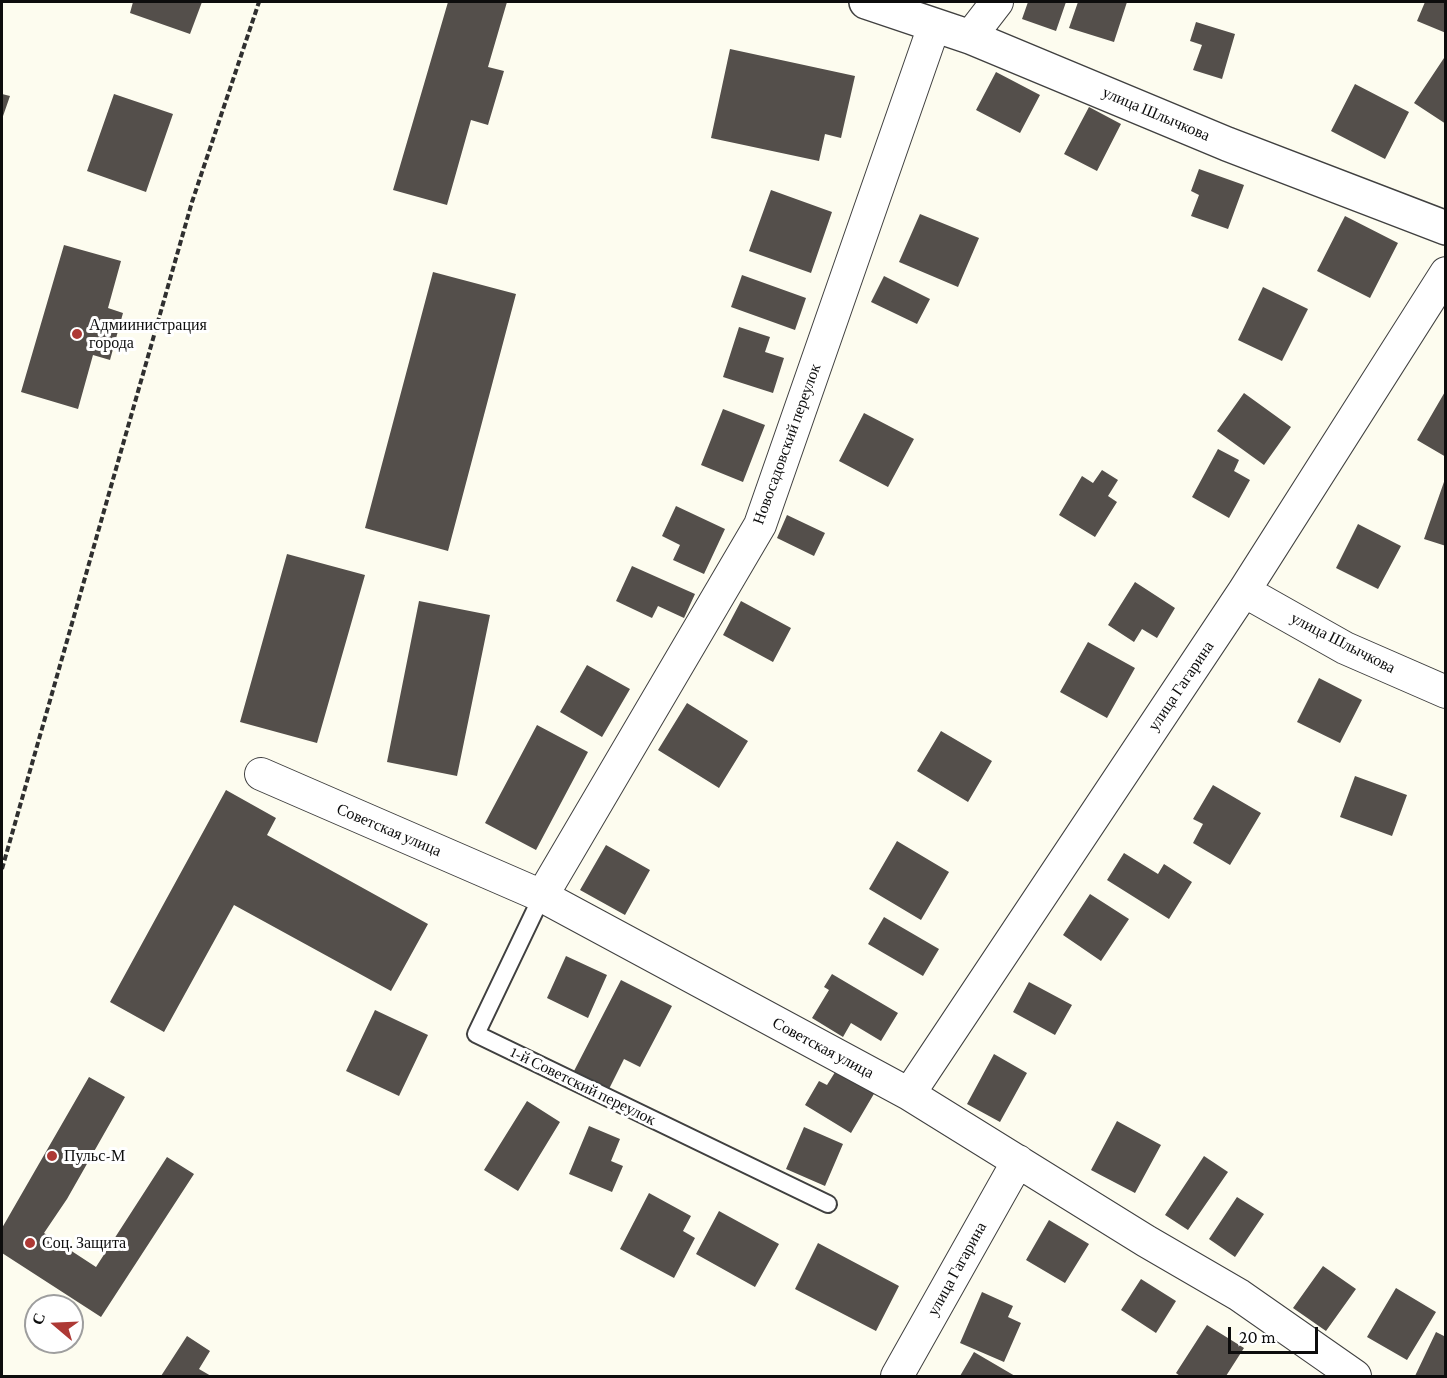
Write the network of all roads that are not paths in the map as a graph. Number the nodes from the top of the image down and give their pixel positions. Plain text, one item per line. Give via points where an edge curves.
1 (866, 2) edge
2 (997, 2) edge
3 (934, 26) junction
4 (970, 37) junction
5 (1446, 228) edge
6 (1446, 273) edge
7 (1244, 591) junction
8 (1446, 692) edge
9 (261, 774) dead end
10 (542, 896) junction
11 (909, 1094) junction
12 (1018, 1161) junction
13 (828, 1204) dead end
14 (897, 1377) edge
15 (1355, 1377) edge

1 - 3 street, улица Шлычкова
2 - 4 street
3 - 4 street, улица Шлычкова
3 - 10 street, Новосадовский переулок via 760,525
4 - 5 street, улица Шлычкова via 1227,144
6 - 7 street, улица Гагарина
7 - 8 street, улица Шлычкова via 1345,648
7 - 11 street, улица Гагарина
9 - 10 street, Советская улица
10 - 11 street, Советская улица
10 - 13 lane, 1-й Советский переулок via 476,1034
11 - 12 street, Советская улица
12 - 14 street, улица Гагарина
12 - 15 street, Советская улица via 1239,1295

